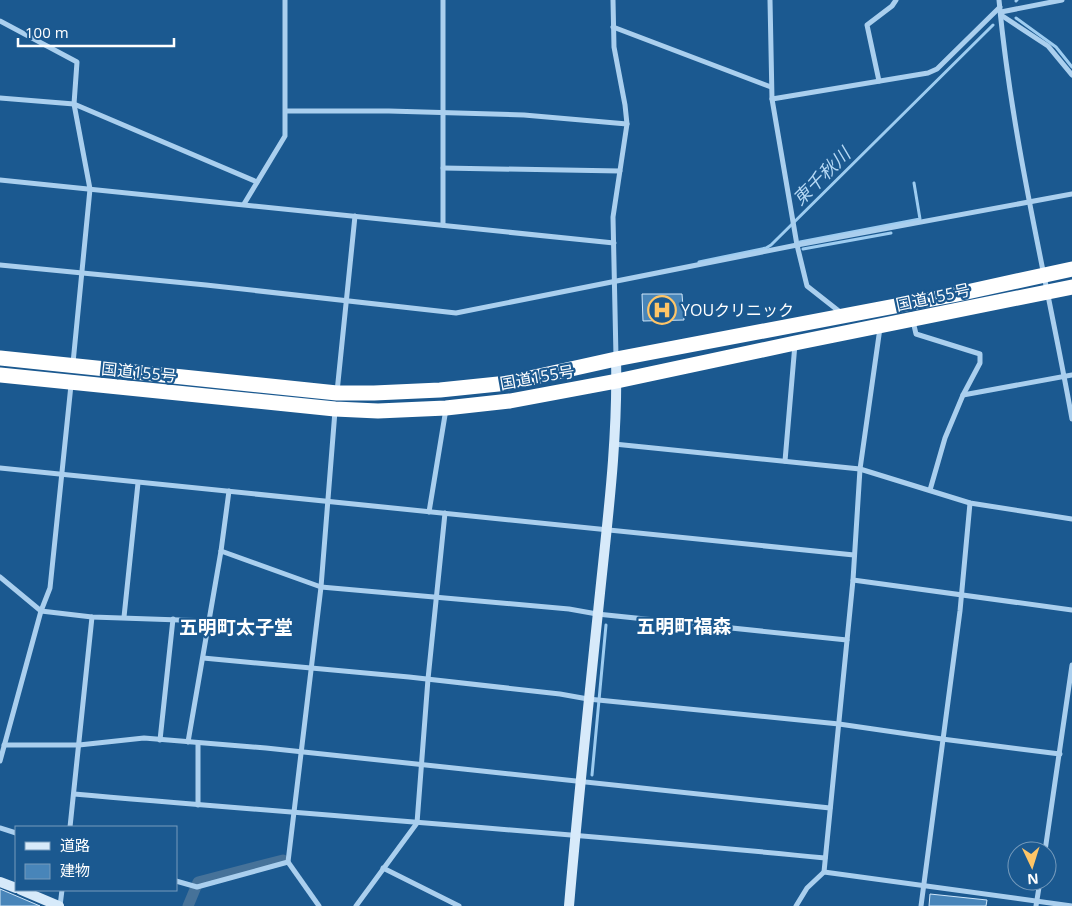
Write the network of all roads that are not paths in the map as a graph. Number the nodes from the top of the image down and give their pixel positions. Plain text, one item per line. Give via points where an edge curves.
1 (285, 0) edge
2 (443, 0) edge
3 (613, 0) edge
4 (770, 0) edge
5 (896, 0) edge
6 (999, 0) edge
7 (1062, 0) edge
8 (1001, 11) junction
9 (0, 21) edge
10 (613, 27) junction
11 (1072, 75) edge
12 (879, 81) junction
13 (771, 87) junction
14 (0, 98) edge
15 (772, 99) junction
16 (74, 104) junction
17 (286, 111) junction
18 (443, 113) junction
19 (627, 124) junction
20 (443, 168) junction
21 (620, 171) junction
22 (0, 180) edge
23 (257, 182) junction
24 (90, 189) junction
25 (1072, 194) edge
26 (1030, 202) junction
27 (244, 204) junction
28 (355, 216) junction
29 (443, 225) junction
30 (614, 243) junction
31 (797, 245) junction
32 (0, 265) edge
33 (1072, 269) edge
34 (81, 273) junction
35 (1044, 275) junction
36 (615, 281) junction
37 (1072, 287) edge
38 (1047, 292) junction
39 (346, 301) junction
40 (844, 315) junction
41 (912, 320) junction
42 (880, 326) junction
43 (795, 343) junction
44 (0, 358) edge
45 (616, 360) junction
46 (72, 366) junction
47 (0, 375) edge
48 (1072, 375) edge
49 (1064, 377) junction
50 (617, 381) junction
51 (71, 383) junction
52 (337, 392) junction
53 (963, 395) junction
54 (446, 408) junction
55 (335, 409) junction
56 (1072, 419) edge
57 (614, 444) junction
58 (785, 461) junction
59 (0, 468) edge
60 (860, 469) junction
61 (61, 475) junction
62 (138, 482) junction
63 (930, 490) junction
64 (229, 492) junction
65 (328, 502) junction
66 (970, 503) junction
67 (430, 512) junction
68 (445, 513) junction
69 (1072, 519) edge
70 (606, 530) junction
71 (221, 551) junction
72 (854, 555) junction
73 (0, 577) edge
74 (853, 580) junction
75 (321, 587) junction
76 (962, 594) junction
77 (437, 597) junction
78 (1072, 610) edge
79 (41, 612) junction
80 (597, 614) junction
81 (92, 617) junction
82 (124, 618) junction
83 (173, 619) junction
84 (209, 621) junction
85 (847, 640) junction
86 (203, 658) junction
87 (1072, 664) edge
88 (310, 668) junction
89 (428, 679) junction
90 (588, 698) junction
91 (839, 724) junction
92 (942, 739) junction
93 (160, 740) junction
94 (188, 742) junction
95 (198, 743) junction
96 (4, 745) junction
97 (80, 745) junction
98 (301, 752) junction
99 (1060, 754) junction
100 (0, 761) edge
101 (421, 765) junction
102 (581, 783) junction
103 (74, 794) junction
104 (198, 805) junction
105 (830, 808) junction
106 (294, 812) junction
107 (417, 822) junction
108 (70, 826) edge
109 (0, 828) edge
110 (15, 833) edge
111 (575, 835) junction
112 (1047, 841) edge
113 (825, 858) junction
114 (288, 862) junction
115 (382, 868) junction
116 (824, 872) junction
117 (0, 882) edge
118 (178, 882) edge
119 (924, 886) junction
120 (15, 888) edge
121 (22, 891) edge
122 (62, 891) edge
123 (1039, 891) edge
124 (1037, 904) edge
125 (60, 906) edge
126 (319, 906) edge
127 (356, 906) edge
128 (459, 906) edge
129 (569, 906) edge
130 (796, 906) edge
131 (921, 906) edge
132 (1072, 906) edge

1 - 17 street
2 - 18 street
3 - 10 street
4 - 13 street
5 - 12 street via 867,25
6 - 8 street
7 - 8 street
8 - 11 street via 1048,46
8 - 12 street via 937,69
8 - 26 street via 1006,68
9 - 16 street via 77,62
10 - 13 street
10 - 19 street
12 - 15 street
13 - 15 street
14 - 16 street
15 - 31 street
16 - 23 street
16 - 24 street
17 - 18 street
17 - 23 street via 284,136
18 - 19 street
18 - 20 street
19 - 21 street
20 - 21 street
20 - 29 street
21 - 30 street via 613,217
22 - 24 street
23 - 27 street
24 - 27 street
24 - 34 street
25 - 26 street
26 - 31 street
26 - 35 street
27 - 28 street
28 - 29 street
28 - 39 street
29 - 30 street
30 - 36 street
31 - 36 street
31 - 40 street via 807,286
32 - 34 street
33 - 35 highway, 国道155号
34 - 39 street
34 - 46 street
35 - 38 street
35 - 40 highway, 国道155号
36 - 39 street via 456,313
36 - 45 street
37 - 38 highway, 国道155号
38 - 41 highway, 国道155号
38 - 49 street
39 - 52 street
40 - 45 highway, 国道155号
41 - 42 highway, 国道155号
41 - 53 street via 916,334 980,354 980,363
42 - 43 highway, 国道155号
42 - 60 street
43 - 50 highway, 国道155号
43 - 58 street
44 - 46 highway, 国道155号
45 - 50 street
45 - 52 highway, 国道155号 via 508,382 440,390
46 - 52 highway, 国道155号
47 - 51 highway, 国道155号
48 - 49 street
49 - 53 street
49 - 56 street
50 - 54 highway, 国道155号 via 510,401
50 - 57 street
51 - 55 highway, 国道155号
51 - 61 street
53 - 63 street via 945,438
54 - 55 highway, 国道155号
54 - 67 street
55 - 65 street
57 - 58 street
57 - 70 street
58 - 60 street
59 - 61 street
60 - 63 street
60 - 72 street
61 - 62 street
61 - 79 street via 50,588
62 - 64 street
62 - 82 street
63 - 66 street
64 - 65 street
64 - 71 street
65 - 67 street
65 - 75 street
66 - 69 street
66 - 76 street
67 - 68 street
68 - 70 street
68 - 77 street
70 - 72 street
70 - 80 street
71 - 75 street
71 - 84 street
72 - 74 street
73 - 79 street
74 - 76 street
74 - 85 street
75 - 77 street
75 - 88 street
76 - 78 street
76 - 92 street
77 - 80 street
77 - 89 street
79 - 81 street
79 - 96 street
80 - 85 street
80 - 90 street
81 - 82 street
81 - 97 street
82 - 83 street
83 - 84 street
83 - 93 street
84 - 86 street
85 - 91 street
86 - 88 street
86 - 94 street
87 - 99 street
88 - 89 street
88 - 98 street
89 - 90 street
89 - 101 street
90 - 91 street
90 - 102 street
91 - 92 street
91 - 105 street
92 - 99 street
92 - 119 street
93 - 94 street
93 - 97 street via 144,738
94 - 95 street
95 - 98 street
95 - 104 street
96 - 97 street
96 - 100 street
97 - 103 street
98 - 101 street
98 - 106 street
99 - 112 street
101 - 102 street
101 - 107 street
102 - 105 street
102 - 111 street
103 - 104 street
103 - 108 street
104 - 106 street
105 - 113 street
106 - 107 street
106 - 114 street
107 - 111 street
107 - 115 street
109 - 110 street
111 - 113 street
111 - 129 street
113 - 116 street
114 - 118 street via 196,887
114 - 126 street
115 - 127 street
115 - 128 street
116 - 119 street
116 - 130 street via 807,888
117 - 120 street
119 - 124 street
119 - 131 street
121 - 125 street
122 - 125 street
123 - 124 street
124 - 132 street

